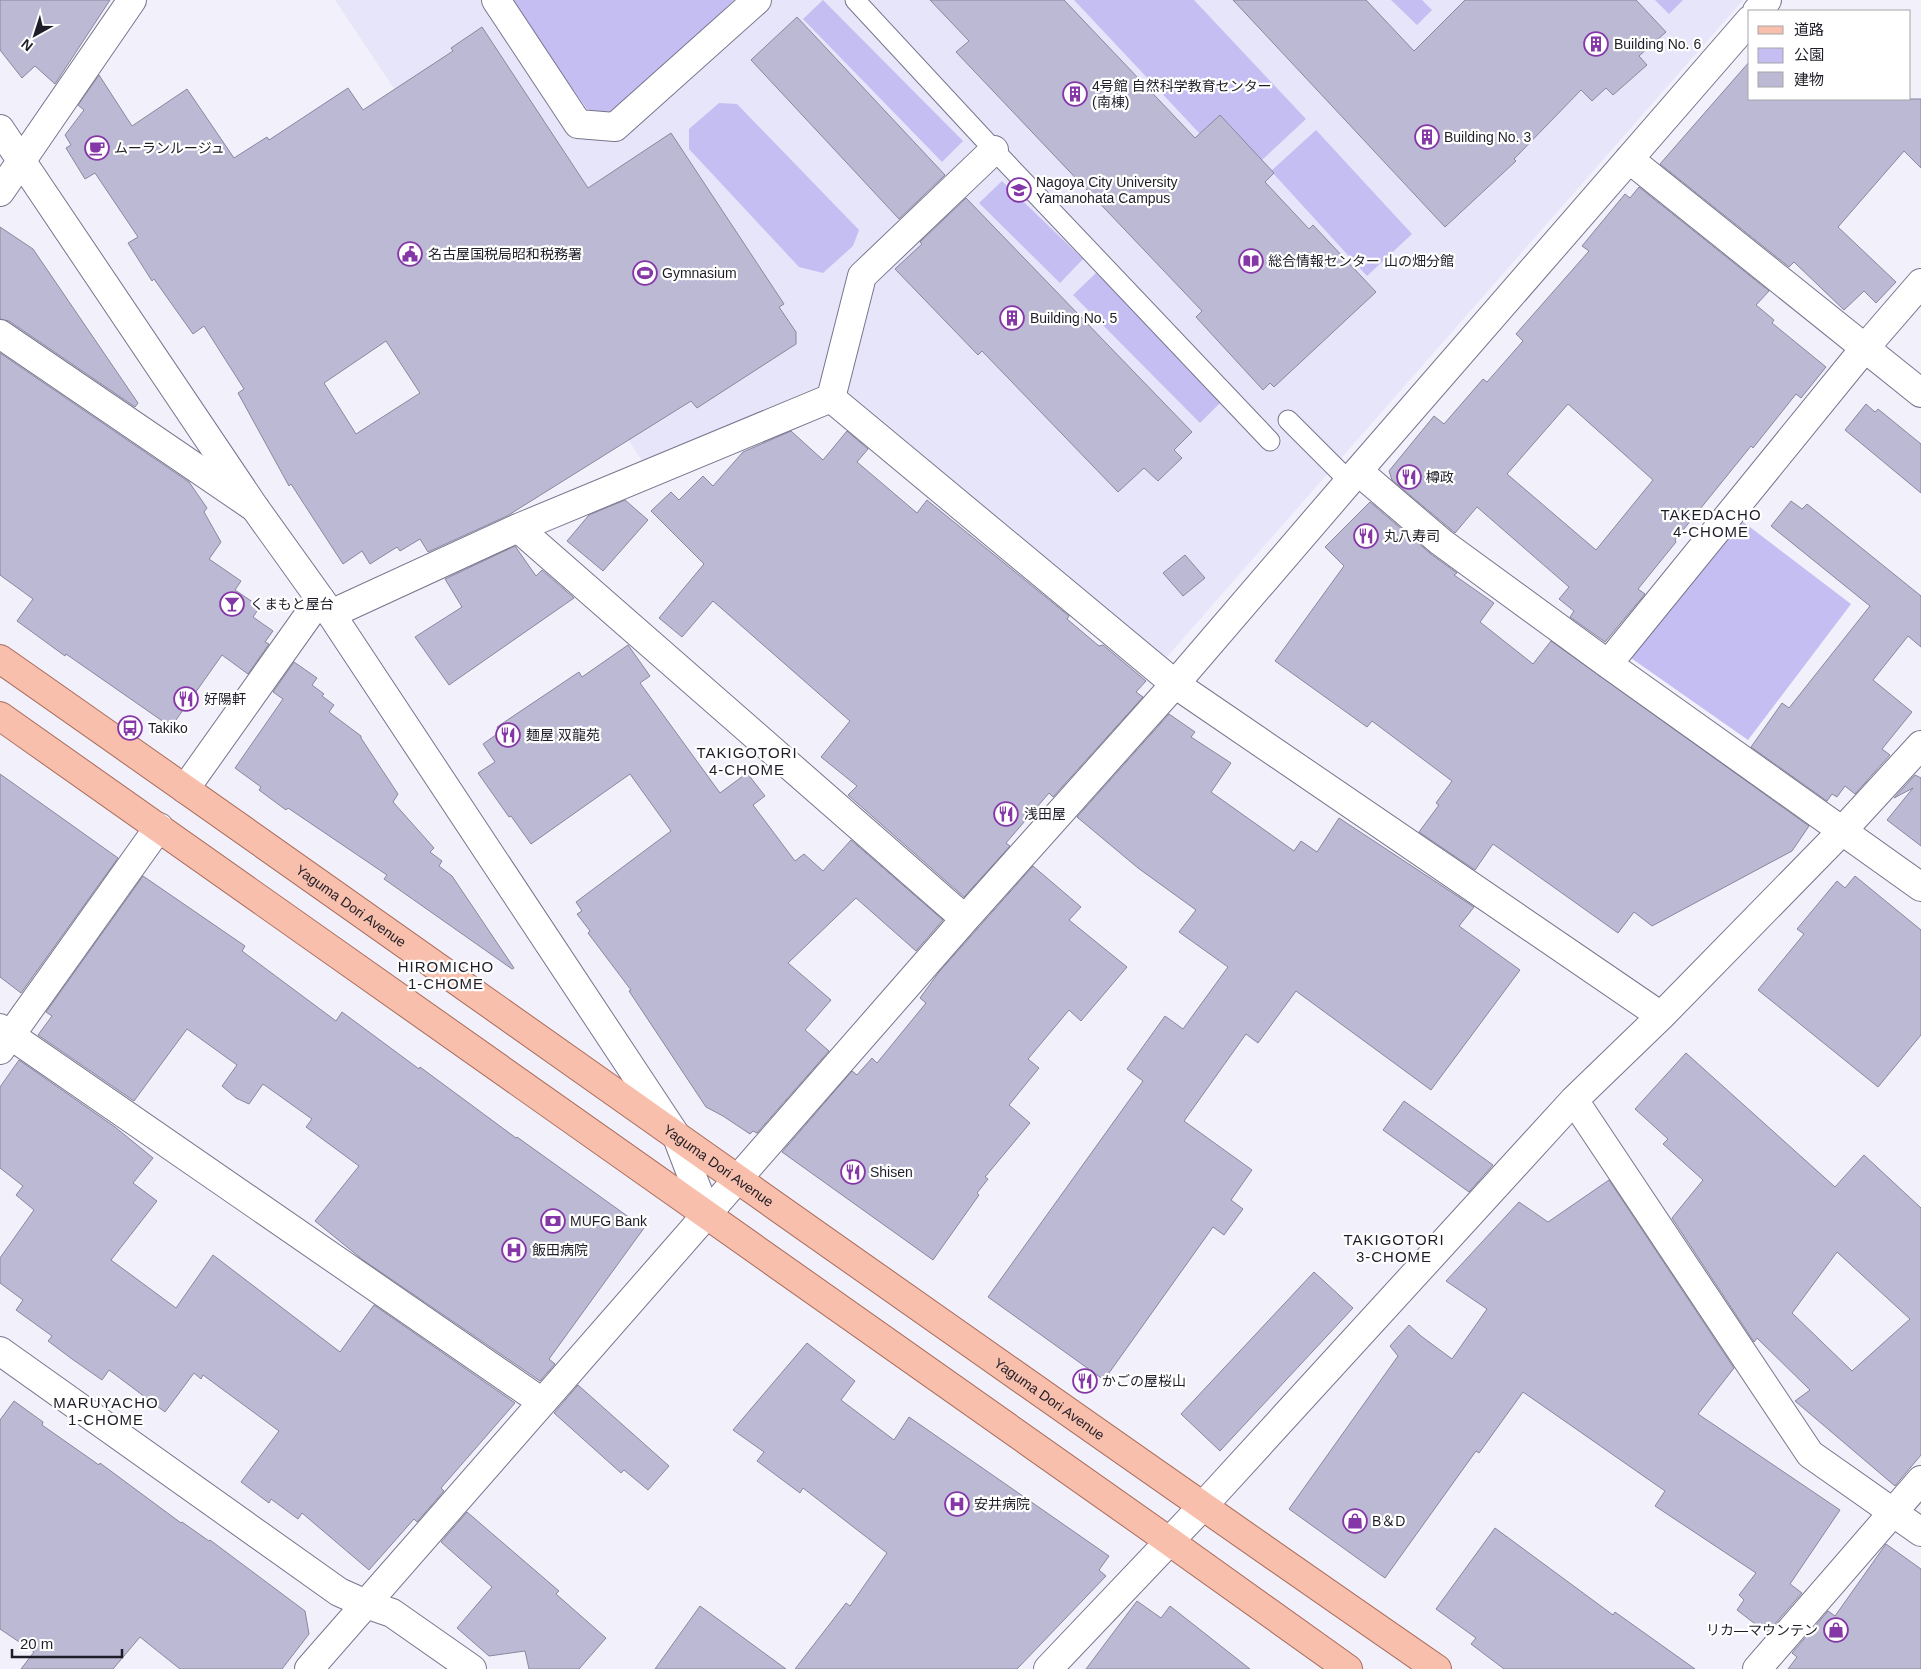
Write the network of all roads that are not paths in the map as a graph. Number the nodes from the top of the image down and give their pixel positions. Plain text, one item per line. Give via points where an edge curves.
1 (132, 0) edge
2 (496, 0) edge
3 (757, 0) edge
4 (855, 0) edge
5 (1767, 0) edge
6 (1759, 10) edge
7 (1748, 22) edge
8 (0, 129) edge
9 (994, 150) junction
10 (1629, 159) junction
11 (22, 160) junction
12 (0, 192) edge
13 (1921, 283) edge
14 (0, 334) edge
15 (1864, 348) junction
16 (1921, 393) edge
17 (831, 398) junction
18 (1288, 420) dead end
19 (1270, 441) dead end
20 (1354, 476) junction
21 (255, 508) junction
22 (518, 528) junction
23 (325, 607) junction
24 (0, 659) edge
25 (1608, 664) junction
26 (1175, 684) junction
27 (0, 716) edge
28 (1921, 745) edge
29 (185, 789) junction
30 (159, 827) junction
31 (1843, 830) junction
32 (1921, 887) edge
33 (965, 919) junction
34 (1661, 1016) junction
35 (3, 1038) edge
36 (1574, 1100) junction
37 (677, 1137) junction
38 (737, 1180) junction
39 (707, 1215) junction
40 (0, 1351) edge
41 (542, 1402) junction
42 (1921, 1480) edge
43 (1202, 1506) junction
44 (1893, 1512) junction
45 (1921, 1532) edge
46 (1170, 1541) junction
47 (366, 1604) junction
48 (309, 1669) edge
49 (472, 1669) edge
50 (1048, 1669) edge
51 (1348, 1669) edge
52 (1436, 1669) edge
53 (1757, 1669) edge

1 - 11 street
2 - 3 street via 578,124 615,127
4 - 9 lane
5 - 6 street
7 - 10 street
8 - 11 street
9 - 17 street via 862,276
9 - 19 lane
10 - 15 street
10 - 20 street
11 - 12 street
11 - 21 street
13 - 15 street
14 - 21 street
15 - 16 street
15 - 25 street
17 - 22 street
17 - 26 street
18 - 20 lane
20 - 25 street
20 - 26 street
21 - 23 street
22 - 23 street
22 - 33 street
23 - 29 street
23 - 37 street
24 - 29 main road, Yaguma Dori Avenue
25 - 31 street
26 - 33 street
26 - 34 street
27 - 30 main road
28 - 31 street
29 - 37 main road, Yaguma Dori Avenue
30 - 35 street
30 - 39 main road
31 - 32 street
31 - 34 street
33 - 38 street
34 - 36 street
35 - 41 street
36 - 43 street
36 - 44 street via 1810,1454
37 - 38 main road, Yaguma Dori Avenue
37 - 39 street
38 - 39 street
38 - 43 main road, Yaguma Dori Avenue
39 - 41 street
39 - 46 main road
40 - 47 street via 339,1592
41 - 47 street
42 - 44 street
43 - 46 street
43 - 52 main road, Yaguma Dori Avenue
44 - 45 street
44 - 53 street
46 - 50 street
46 - 51 main road
47 - 48 street
47 - 49 street via 392,1612

